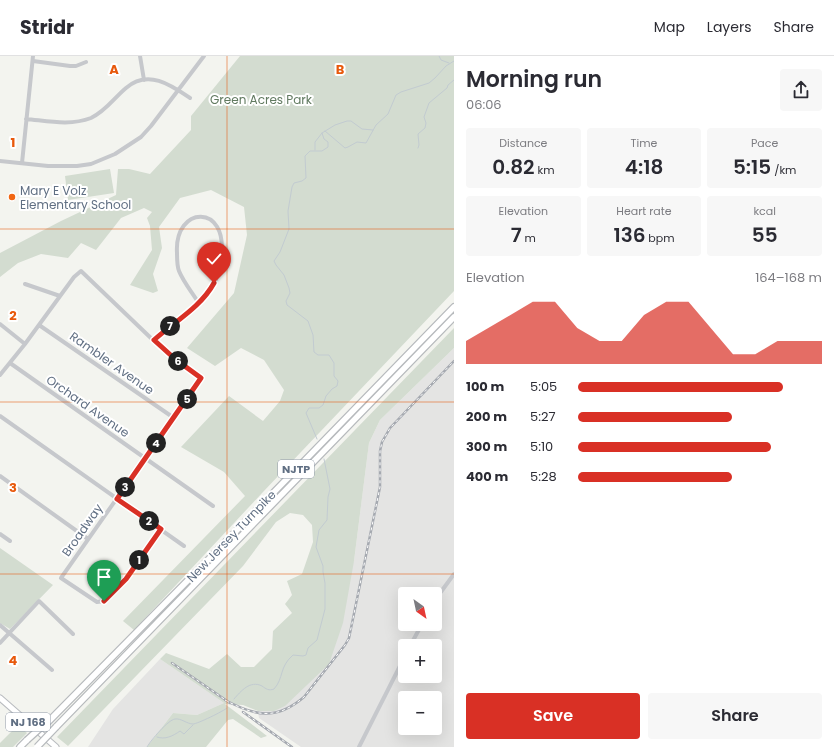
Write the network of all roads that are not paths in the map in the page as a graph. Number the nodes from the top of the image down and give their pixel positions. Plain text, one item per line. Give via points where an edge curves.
1 (140, 56) edge
2 (204, 56) edge
3 (33, 58) edge
4 (86, 62) dead end
5 (144, 80) junction
6 (178, 90) junction
7 (190, 98) dead end
8 (26, 119) junction
9 (0, 161) edge
10 (22, 163) junction
11 (25, 284) dead end
12 (60, 296) junction
13 (198, 302) junction
14 (454, 307) edge
15 (454, 317) edge
16 (0, 324) edge
17 (39, 325) junction
18 (154, 340) junction
19 (25, 344) junction
20 (10, 363) junction
21 (0, 375) edge
22 (0, 416) edge
23 (174, 418) junction
24 (145, 459) junction
25 (0, 476) edge
26 (117, 499) junction
27 (213, 506) dead end
28 (161, 529) junction
29 (0, 534) edge
30 (88, 539) junction
31 (10, 541) dead end
32 (184, 546) dead end
33 (454, 574) edge
34 (442, 590) edge
35 (0, 625) edge
36 (10, 632) junction
37 (73, 634) dead end
38 (0, 643) edge
39 (52, 670) dead end
40 (398, 670) edge
41 (0, 698) edge
42 (28, 741) junction
43 (20, 747) edge
44 (24, 747) edge
45 (37, 747) edge
46 (56, 747) edge
47 (359, 747) edge

1 - 5 street
2 - 6 street
3 - 4 street via 70,66
3 - 8 street
5 - 6 street via 156,80
5 - 8 street via 131,84 108,107 90,118 65,123
6 - 7 street
6 - 10 street via 141,137 105,159 91,164 63,167
8 - 10 street
9 - 10 street
11 - 12 street
12 - 17 street
12 - 18 street via 81,271
13 - 13 street via 179,270 176,247 183,226 197,217 203,217 214,222 218,228 222,248 214,283 210,291
13 - 18 street
14 - 42 highway, New Jersey Turnpike / NJTP, bridge
15 - 45 highway, New Jersey Turnpike / NJTP, bridge
16 - 19 street
17 - 19 street
17 - 23 street, Rambler Avenue
18 - 23 street, Broadway via 202,378
19 - 20 street
20 - 21 street
20 - 24 street, Orchard Avenue
22 - 26 street
23 - 24 street, Broadway
24 - 26 street, Broadway
24 - 27 street, Orchard Avenue
25 - 30 street
26 - 28 street
26 - 30 street, Broadway
28 - 30 street, Broadway via 126,579 101,602 97,602 61,578
28 - 32 street
29 - 31 street
33 - 34 street
35 - 36 street
36 - 37 street via 39,601
36 - 38 street
36 - 39 street
40 - 47 street
41 - 46 main road, NJ 168
42 - 43 highway
42 - 44 highway, New Jersey Turnpike / NJTP

